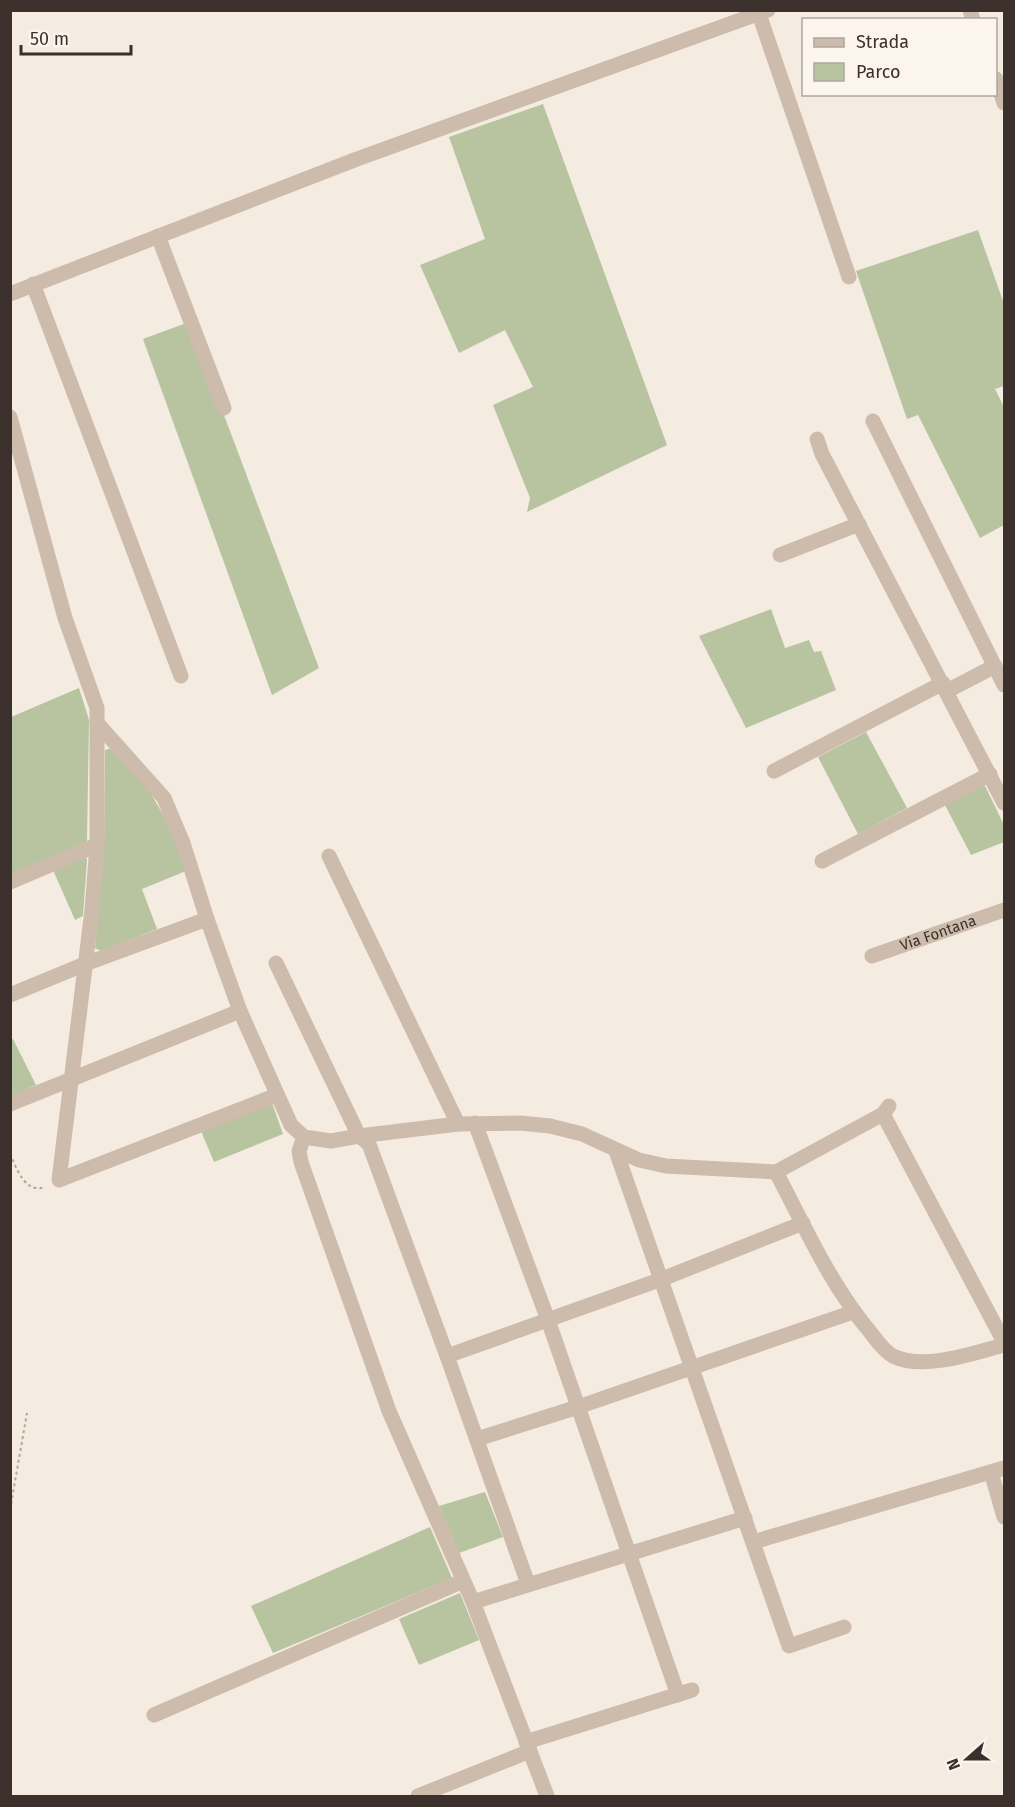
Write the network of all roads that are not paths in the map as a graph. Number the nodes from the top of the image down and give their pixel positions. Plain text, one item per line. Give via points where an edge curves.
1 (763, 12) edge
2 (997, 82) edge
3 (1005, 103) edge
4 (159, 236) junction
5 (849, 277) dead end
6 (33, 284) junction
7 (10, 294) edge
8 (224, 408) dead end
9 (10, 417) edge
10 (873, 421) dead end
11 (818, 439) dead end
12 (859, 524) junction
13 (780, 555) dead end
14 (995, 666) junction
15 (181, 676) dead end
16 (1005, 685) edge
17 (945, 687) junction
18 (97, 723) junction
19 (774, 771) dead end
20 (990, 774) junction
21 (1005, 803) edge
22 (97, 845) junction
23 (329, 856) dead end
24 (822, 861) dead end
25 (10, 882) edge
26 (1005, 910) edge
27 (207, 919) junction
28 (872, 956) dead end
29 (276, 963) dead end
30 (84, 964) junction
31 (10, 995) edge
32 (240, 1011) junction
33 (69, 1080) junction
34 (277, 1095) junction
35 (10, 1104) edge
36 (475, 1123) junction
37 (458, 1124) junction
38 (358, 1136) junction
39 (304, 1137) junction
40 (616, 1151) junction
41 (776, 1172) junction
42 (803, 1222) junction
43 (662, 1279) junction
44 (853, 1312) junction
45 (548, 1320) junction
46 (1005, 1344) edge
47 (447, 1356) junction
48 (693, 1368) junction
49 (578, 1407) junction
50 (477, 1439) junction
51 (998, 1470) edge
52 (1005, 1517) edge
53 (745, 1518) junction
54 (753, 1542) junction
55 (630, 1553) junction
56 (463, 1581) junction
57 (528, 1584) junction
58 (473, 1602) junction
59 (844, 1627) dead end
60 (154, 1715) dead end
61 (528, 1747) junction
62 (418, 1797) edge
63 (547, 1797) edge

1 - 4 street via 357,159
1 - 5 street
2 - 3 street
4 - 6 street
4 - 8 street
6 - 7 street
6 - 15 street
9 - 18 street via 66,618 97,708
10 - 14 street
11 - 12 street
12 - 13 street
12 - 17 street
14 - 16 street
14 - 17 street
17 - 19 street
17 - 20 street
18 - 22 street
18 - 27 street via 164,798
20 - 21 street
20 - 24 street
22 - 25 street
22 - 30 street
23 - 37 street
26 - 28 street, Via Fontana
27 - 30 street
27 - 32 street
29 - 38 street
30 - 31 street
30 - 33 street
32 - 33 street
32 - 34 street
33 - 34 street via 59,1180
33 - 35 street
34 - 39 street via 291,1125
36 - 37 street
36 - 40 street via 566,1129
36 - 45 street
37 - 38 street
38 - 39 street via 331,1142
38 - 47 street via 369,1144
39 - 56 street via 299,1151 301,1162 385,1401
40 - 41 street via 666,1166
40 - 43 street
41 - 42 street
41 - 46 street via 886,1110
42 - 43 street
42 - 44 street
43 - 45 street
43 - 48 street
44 - 46 street via 884,1349 906,1360 950,1360
44 - 48 street
45 - 47 street
45 - 49 street
47 - 50 street
48 - 49 street
48 - 53 street
49 - 50 street
49 - 55 street
50 - 57 street
51 - 52 street
51 - 54 street
53 - 54 street
53 - 55 street
54 - 59 street via 789,1646
55 - 57 street
55 - 61 street via 685,1693
56 - 58 street
56 - 60 street
57 - 58 street
58 - 61 street
61 - 62 street
61 - 63 street

